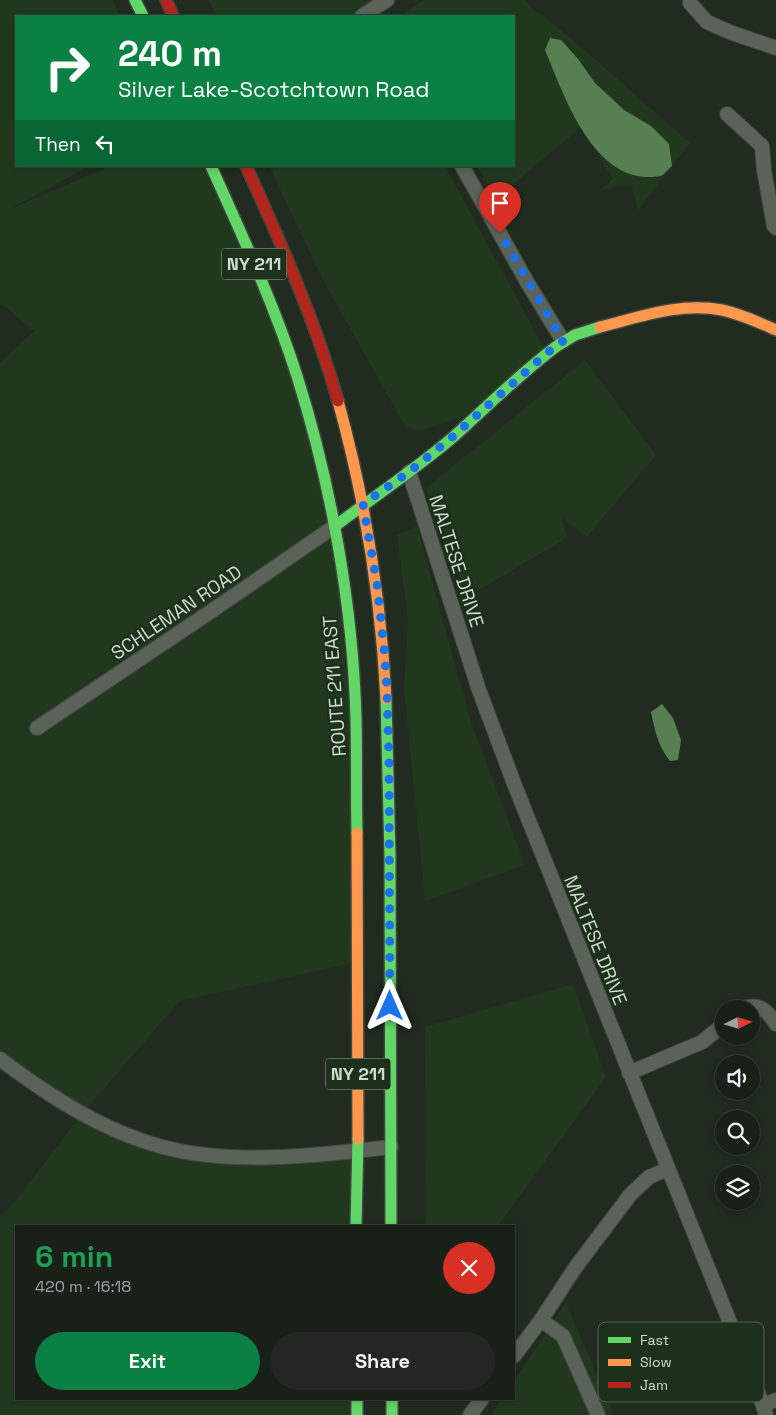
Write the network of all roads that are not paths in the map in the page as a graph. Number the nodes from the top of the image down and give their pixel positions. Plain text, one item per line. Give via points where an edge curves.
1 (136, 0) edge
2 (166, 0) edge
3 (386, 0) edge
4 (687, 1) edge
5 (370, 14) edge
6 (143, 15) edge
7 (173, 15) edge
8 (776, 48) edge
9 (727, 114) dead end
10 (762, 146) junction
11 (776, 156) edge
12 (211, 167) edge
13 (246, 167) edge
14 (463, 167) edge
15 (776, 228) edge
16 (776, 330) edge
17 (563, 341) junction
18 (409, 472) junction
19 (363, 504) junction
20 (335, 526) junction
21 (37, 728) dead end
22 (760, 1008) edge
23 (776, 1024) edge
24 (715, 1031) edge
25 (0, 1060) edge
26 (629, 1072) junction
27 (391, 1147) junction
28 (357, 1151) junction
29 (668, 1169) junction
30 (356, 1225) edge
31 (391, 1225) edge
32 (541, 1320) junction
33 (733, 1322) edge
34 (515, 1355) edge
35 (764, 1394) edge
36 (357, 1400) edge
37 (392, 1400) edge
38 (481, 1400) edge
39 (769, 1406) edge
40 (357, 1415) edge
41 (392, 1415) edge
42 (470, 1415) edge
43 (598, 1415) edge

1 - 6 main road
2 - 7 main road
3 - 5 street
4 - 8 street via 708,22
9 - 10 street
10 - 11 street
10 - 15 street
12 - 20 main road, ROUTE 211 EAST / NY 211 via 284,338 318,452
13 - 19 main road, NY 211 via 318,337 344,420
14 - 17 street
16 - 17 main road via 731,313 691,308 648,314
17 - 18 main road
18 - 19 main road
18 - 26 street, MALTESE DRIVE via 479,690
19 - 20 main road
19 - 27 main road, NY 211 via 376,575 388,707
20 - 21 street, SCHLEMAN ROAD
20 - 28 main road, ROUTE 211 EAST / NY 211 via 349,620 356,718
22 - 23 street
24 - 26 street via 702,1042
25 - 28 street via 44,1092 82,1114 121,1133 171,1149 235,1157
26 - 29 street, MALTESE DRIVE
27 - 28 street
27 - 31 main road, NY 211
28 - 30 main road, ROUTE 211 EAST / NY 211
29 - 32 street via 649,1177 630,1195
29 - 33 street, MALTESE DRIVE
32 - 34 street
32 - 43 street via 563,1336
35 - 39 street, MALTESE DRIVE
36 - 40 main road
37 - 41 main road
38 - 42 street

